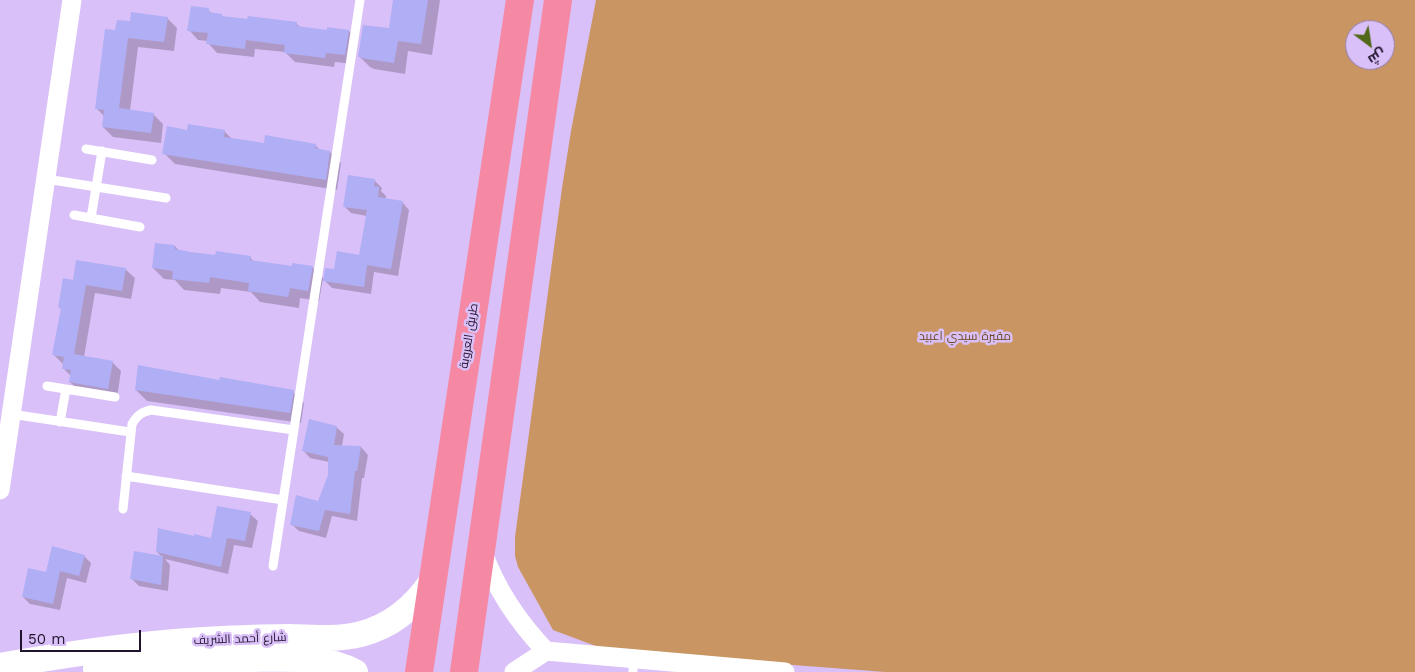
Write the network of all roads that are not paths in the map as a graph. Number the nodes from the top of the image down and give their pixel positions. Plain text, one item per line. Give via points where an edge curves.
1 (72, 0) edge
2 (360, 0) edge
3 (520, 0) edge
4 (558, 0) edge
5 (86, 149) dead end
6 (102, 151) junction
7 (152, 160) dead end
8 (46, 179) junction
9 (96, 187) junction
10 (166, 198) dead end
11 (74, 215) dead end
12 (91, 218) junction
13 (140, 227) dead end
14 (47, 386) dead end
15 (66, 389) junction
16 (115, 397) dead end
17 (5, 414) edge
18 (60, 422) junction
19 (294, 430) junction
20 (130, 432) junction
21 (126, 476) junction
22 (0, 490) edge
23 (283, 500) junction
24 (123, 509) dead end
25 (482, 549) junction
26 (273, 566) dead end
27 (432, 581) junction
28 (346, 637) junction
29 (546, 652) junction
30 (633, 665) edge
31 (0, 666) edge
32 (349, 669) edge
33 (75, 672) edge
34 (419, 672) edge
35 (464, 672) edge
36 (514, 672) edge
37 (785, 672) edge

1 - 8 street
2 - 19 lane
3 - 27 highway, طريق العروبة
4 - 25 highway
5 - 6 lane
6 - 7 lane
6 - 9 lane
8 - 9 lane
8 - 17 street
9 - 10 lane
9 - 12 lane
11 - 12 lane
12 - 13 lane
14 - 15 lane
15 - 16 lane
15 - 18 lane
17 - 18 lane
17 - 22 street
18 - 20 lane
19 - 20 lane via 151,410 136,417
19 - 23 lane
20 - 21 lane
21 - 23 lane
21 - 24 lane
23 - 26 lane
25 - 29 street via 508,604
25 - 35 highway
27 - 28 street, شارع أحمد الشريف via 413,604 389,623
27 - 34 highway, طريق العروبة
28 - 31 street, شارع أحمد الشريف via 237,638 164,643
28 - 32 street
29 - 30 street
29 - 36 street
30 - 37 street
32 - 33 street, شارع أحمد الشريف via 317,660 270,659 145,664

